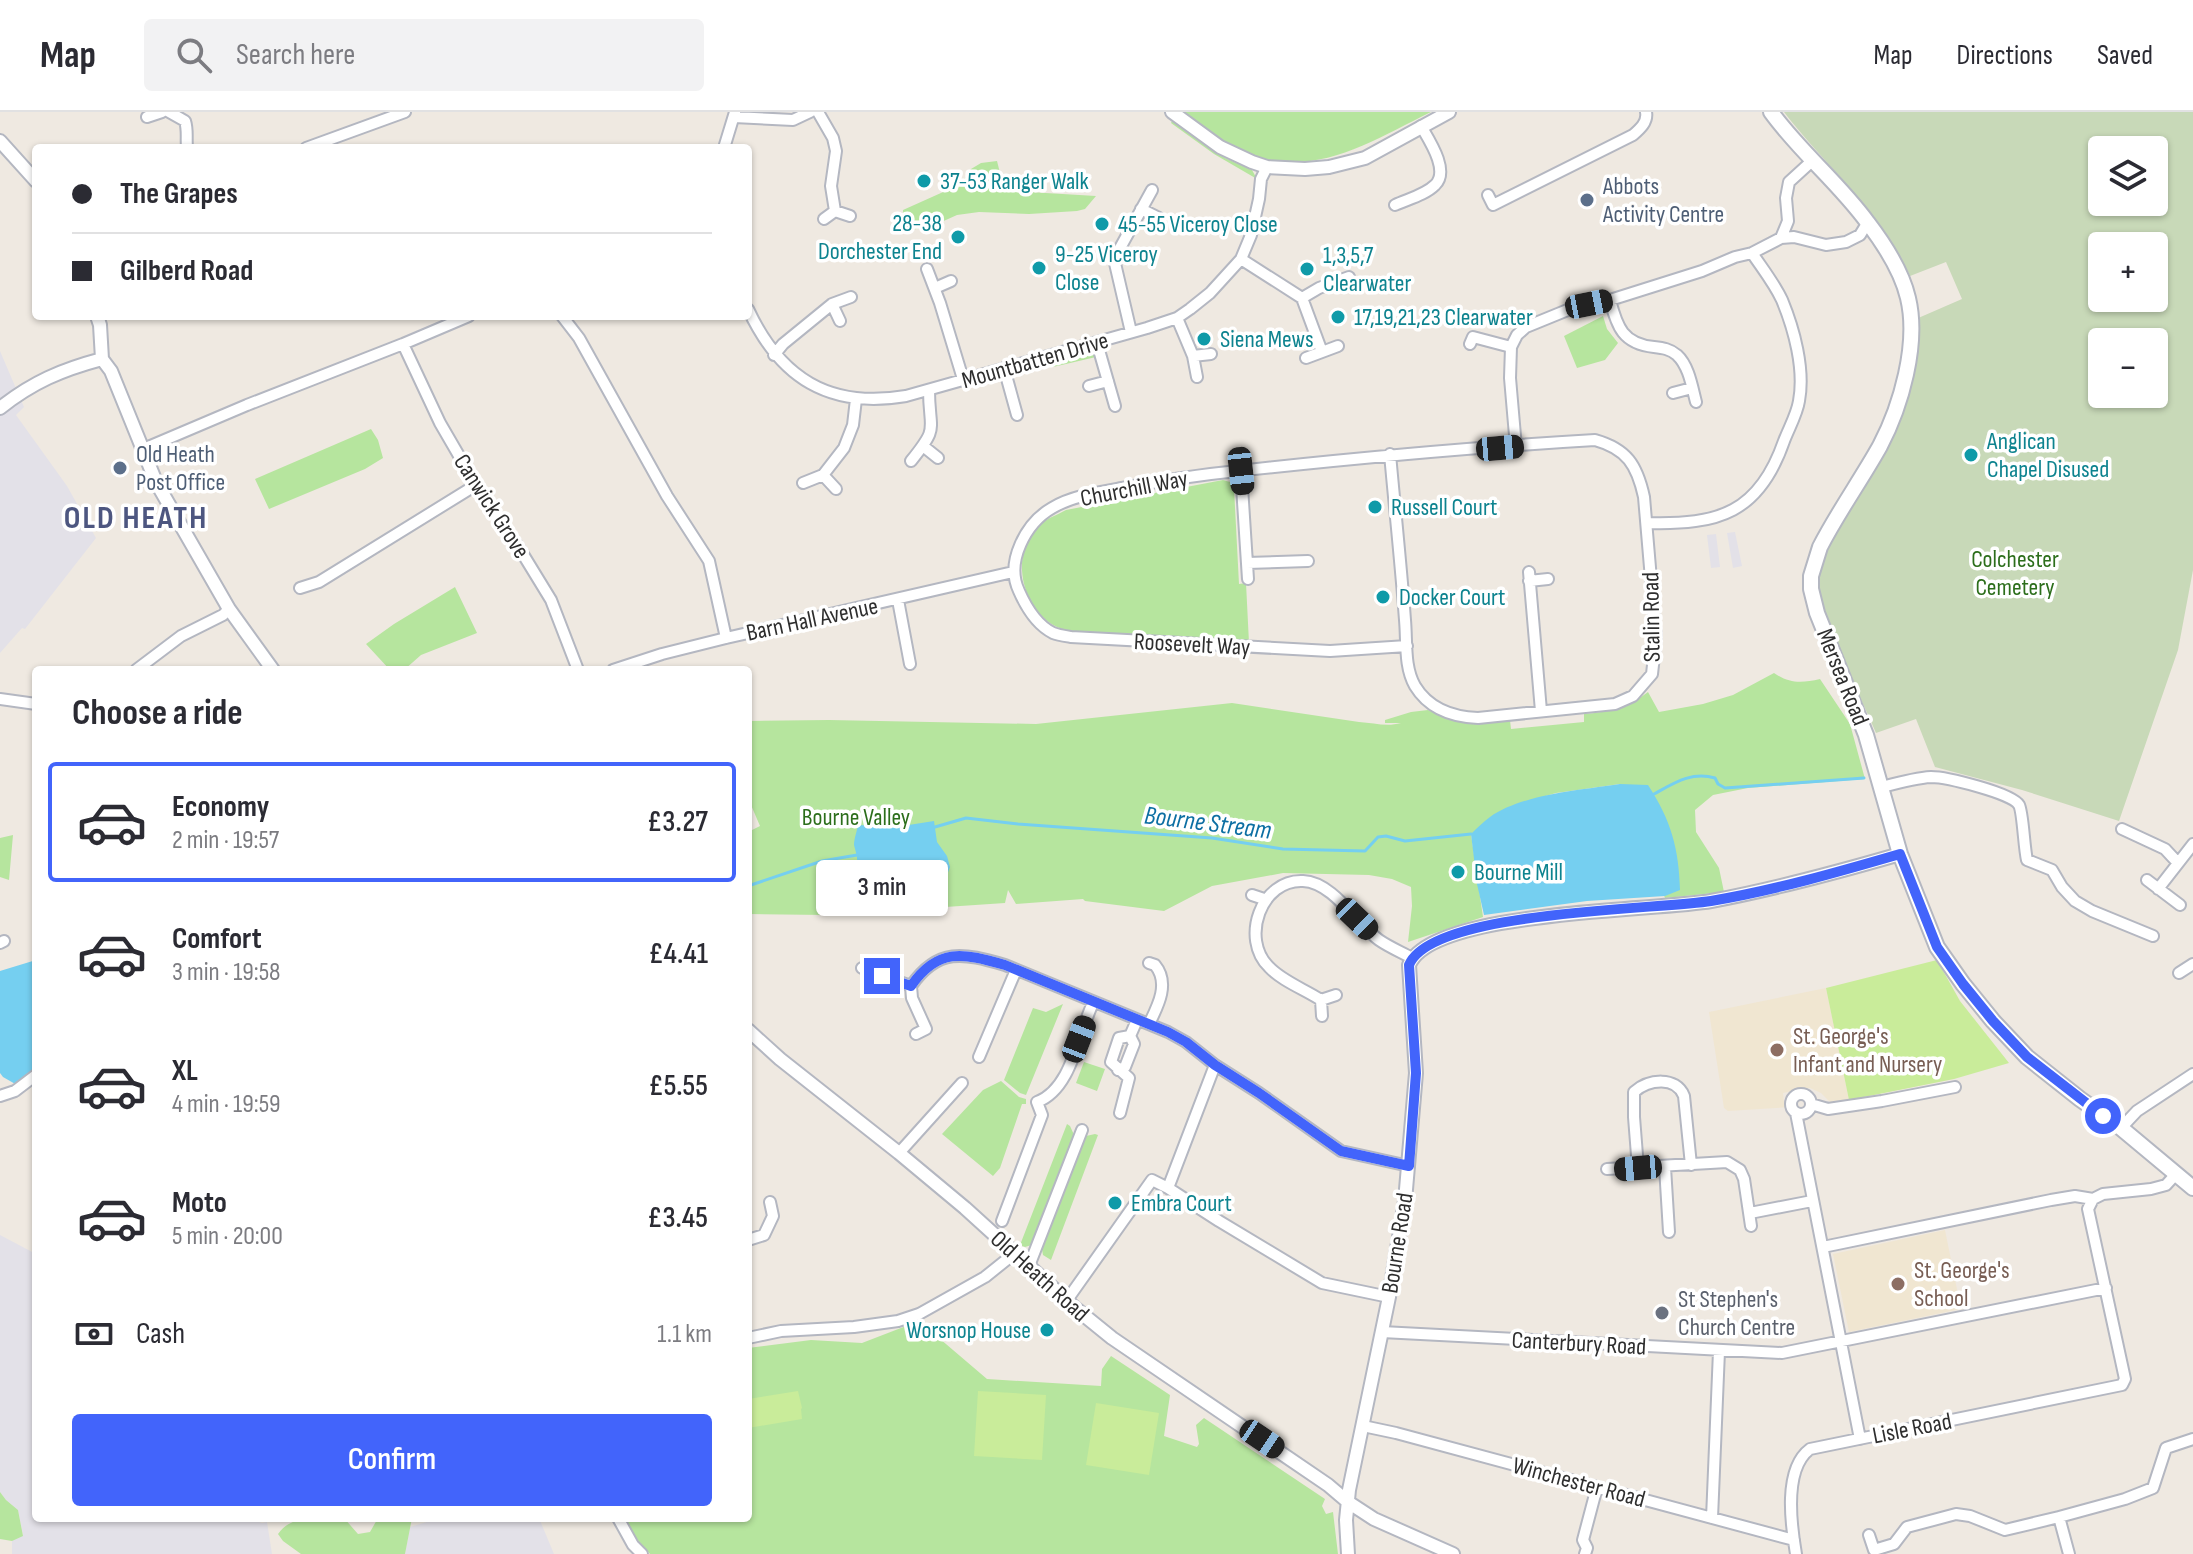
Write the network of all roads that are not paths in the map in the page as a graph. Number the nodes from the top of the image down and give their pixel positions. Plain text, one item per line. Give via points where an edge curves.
1 (162, 112) edge
2 (169, 112) edge
3 (405, 112) edge
4 (810, 112) edge
5 (818, 112) edge
6 (1172, 112) edge
7 (1449, 112) edge
8 (1646, 112) edge
9 (1771, 112) edge
10 (734, 114) edge
11 (147, 117) dead end
12 (1421, 126) junction
13 (0, 141) edge
14 (187, 144) edge
15 (317, 144) edge
16 (725, 144) edge
17 (1812, 161) junction
18 (1267, 167) junction
19 (32, 177) edge
20 (1152, 190) dead end
21 (1488, 195) dead end
22 (1395, 205) dead end
23 (1141, 209) junction
24 (835, 211) junction
25 (850, 216) dead end
26 (1159, 218) dead end
27 (824, 219) dead end
28 (1868, 222) junction
29 (1781, 238) junction
30 (1752, 253) junction
31 (1241, 259) junction
32 (927, 269) dead end
33 (1349, 277) dead end
34 (951, 281) dead end
35 (935, 288) junction
36 (851, 297) dead end
37 (1302, 298) junction
38 (1610, 300) junction
39 (832, 304) junction
40 (752, 317) edge
41 (1177, 318) junction
42 (98, 320) edge
43 (460, 320) edge
44 (565, 320) edge
45 (840, 321) dead end
46 (1131, 332) junction
47 (1473, 336) dead end
48 (1097, 343) junction
49 (403, 344) junction
50 (1338, 346) dead end
51 (1511, 347) junction
52 (1322, 352) junction
53 (1211, 354) dead end
54 (774, 355) junction
55 (1193, 356) junction
56 (1306, 358) dead end
57 (102, 359) junction
58 (1004, 368) junction
59 (1197, 377) dead end
60 (963, 379) junction
61 (1108, 381) junction
62 (1089, 386) dead end
63 (1692, 388) junction
64 (929, 390) junction
65 (1673, 393) dead end
66 (856, 399) junction
67 (1696, 402) dead end
68 (1115, 406) dead end
69 (0, 408) edge
70 (1017, 415) dead end
71 (923, 446) junction
72 (1516, 447) junction
73 (141, 450) junction
74 (1390, 454) junction
75 (938, 458) dead end
76 (911, 461) dead end
77 (1241, 471) junction
78 (823, 475) junction
79 (803, 483) dead end
80 (476, 485) junction
81 (836, 489) dead end
82 (1647, 523) junction
83 (1308, 561) dead end
84 (1247, 563) junction
85 (1013, 572) junction
86 (1248, 579) dead end
87 (1548, 579) dead end
88 (300, 588) dead end
89 (898, 600) junction
90 (229, 609) junction
91 (726, 638) junction
92 (1407, 646) junction
93 (910, 664) dead end
94 (141, 666) edge
95 (270, 666) edge
96 (576, 666) edge
97 (627, 666) edge
98 (0, 699) edge
99 (32, 703) edge
100 (1541, 711) junction
101 (1882, 787) junction
102 (2122, 829) dead end
103 (2193, 844) edge
104 (1900, 854) junction
105 (2178, 863) junction
106 (2147, 880) dead end
107 (2158, 889) junction
108 (1252, 895) dead end
109 (1264, 899) junction
110 (2180, 905) dead end
111 (2153, 936) dead end
112 (1412, 958) junction
113 (1149, 963) dead end
114 (2193, 964) edge
115 (862, 968) dead end
116 (1016, 970) junction
117 (2179, 973) dead end
118 (911, 986) junction
119 (1336, 995) dead end
120 (1321, 1000) junction
121 (1093, 1003) junction
122 (1322, 1016) dead end
123 (1137, 1020) junction
124 (1149, 1024) junction
125 (752, 1034) edge
126 (916, 1034) dead end
127 (979, 1057) dead end
128 (1215, 1065) junction
129 (2193, 1074) edge
130 (32, 1078) edge
131 (962, 1083) dead end
132 (1955, 1087) dead end
133 (0, 1096) edge
134 (1811, 1104) junction
135 (1120, 1113) dead end
136 (1796, 1113) junction
137 (2121, 1128) junction
138 (1082, 1130) dead end
139 (899, 1153) junction
140 (1691, 1165) junction
141 (1409, 1166) junction
142 (1665, 1167) junction
143 (1638, 1168) junction
144 (1607, 1169) dead end
145 (2176, 1174) junction
146 (1168, 1188) junction
147 (2193, 1188) edge
148 (2093, 1199) junction
149 (1812, 1201) junction
150 (770, 1202) dead end
151 (1750, 1213) junction
152 (1002, 1221) dead end
153 (1751, 1226) dead end
154 (1669, 1232) dead end
155 (752, 1239) edge
156 (1823, 1247) junction
157 (1015, 1253) junction
158 (1029, 1266) junction
159 (2106, 1288) junction
160 (1389, 1297) junction
161 (1067, 1300) junction
162 (1382, 1332) junction
163 (752, 1337) edge
164 (1841, 1342) junction
165 (1719, 1351) junction
166 (1363, 1426) junction
167 (1860, 1439) junction
168 (2193, 1439) edge
169 (1597, 1487) junction
170 (1348, 1502) junction
171 (2059, 1517) junction
172 (1712, 1518) junction
173 (620, 1522) edge
174 (1869, 1535) dead end
175 (1794, 1540) junction
176 (642, 1554) edge
177 (1348, 1554) edge
178 (1453, 1554) edge
179 (1585, 1554) edge
180 (1796, 1554) edge
181 (2069, 1554) edge

1 - 11 street
2 - 14 street via 185,121
3 - 15 street
4 - 10 street via 793,120
5 - 24 street via 836,151 831,186
6 - 18 street via 1220,147
7 - 12 street
8 - 21 street via 1644,124 1633,135 1493,205
9 - 17 main road, Mersea Road
10 - 16 street
12 - 18 street via 1365,158 1329,167
12 - 22 street via 1440,176 1437,184
13 - 19 street
17 - 28 main road, Mersea Road
17 - 29 street via 1789,182 1788,221
18 - 31 street, Mountbatten Drive
20 - 23 street
23 - 26 street
23 - 46 street via 1114,264
24 - 25 street
24 - 27 street
28 - 29 street via 1860,235 1846,242 1826,245
28 - 101 main road, Mersea Road via 1909,299 1909,354 1896,411 1820,547 1811,589
29 - 30 street
30 - 38 street
30 - 82 street via 1781,297 1800,372 1799,405 1780,454 1767,481 1735,510 1691,521
31 - 37 street
31 - 41 street, Mountbatten Drive
32 - 35 street
33 - 37 street
34 - 35 street
35 - 60 street
36 - 39 street
37 - 52 street
38 - 51 street via 1537,322 1517,335
38 - 63 street via 1622,332 1637,344 1667,348 1678,356
39 - 45 street
39 - 54 street
40 - 54 street, Mountbatten Drive
41 - 46 street, Mountbatten Drive
41 - 55 street
42 - 57 street
43 - 49 street
44 - 91 street via 709,561
46 - 48 street, Mountbatten Drive
47 - 51 street
48 - 58 street, Mountbatten Drive
48 - 61 street
49 - 73 street
49 - 80 street, Canwick Grove
50 - 52 street
51 - 72 street
52 - 56 street
53 - 55 street
54 - 66 street, Mountbatten Drive via 803,379
55 - 59 street
57 - 69 street via 51,374
57 - 73 street
58 - 60 street, Mountbatten Drive
58 - 70 street
60 - 64 street, Mountbatten Drive
61 - 62 street
61 - 68 street
63 - 65 street
63 - 67 street
64 - 66 street, Mountbatten Drive via 884,400
64 - 71 street via 932,431
66 - 78 street via 844,448
71 - 75 street
71 - 76 street
72 - 74 street, Stalin Road
72 - 82 street, Stalin Road via 1595,440 1611,445 1632,462 1640,477
73 - 90 street
74 - 77 street, Churchill Way
74 - 92 street, Stalin Road
77 - 84 street
77 - 85 street, Churchill Way via 1099,492 1050,508 1021,543
78 - 79 street
78 - 81 street
80 - 88 street via 319,582
80 - 96 street, Canwick Grove via 551,600
82 - 100 street, Stalin Road via 1656,638 1652,674 1633,696 1615,704
83 - 84 street
84 - 86 street
85 - 89 street, Barn Hall Avenue
85 - 92 street, Roosevelt Way via 1033,616 1053,633 1071,637 1330,651
87 - 100 street via 1529,576
89 - 91 street, Barn Hall Avenue
89 - 93 street
90 - 94 street
90 - 95 street
91 - 97 street, Barn Hall Avenue
92 - 100 street, Stalin Road via 1414,683 1432,707 1478,718
98 - 99 street
101 - 104 main road, Mersea Road
101 - 111 street via 1933,777 2015,799 2021,808 2027,860 2052,870 2075,901
102 - 105 street via 2165,849
103 - 105 street
104 - 112 street via 1716,900 1567,912 1494,925 1433,943
104 - 137 main road, Mersea Road via 1937,947 1963,984 2027,1057
105 - 107 street
106 - 107 street
107 - 110 street
108 - 109 street
109 - 112 street via 1285,884 1317,884 1379,940
109 - 120 street via 1255,938 1261,957
112 - 141 street, Bourne Road via 1416,1073
113 - 124 street via 1163,977 1162,996
114 - 117 street
115 - 118 street
116 - 118 street via 980,958 946,958 930,963
116 - 121 street
116 - 127 street
118 - 126 street via 926,1029
119 - 120 street
120 - 122 street
121 - 123 street
121 - 152 street via 1064,1079 1037,1102 1042,1115
123 - 124 street
123 - 135 street via 1130,1036 1119,1038 1111,1062 1129,1078
124 - 128 street via 1186,1042
125 - 139 street, Old Heath Road
128 - 141 street via 1341,1151
128 - 146 street
129 - 137 street
130 - 133 street
131 - 139 street
132 - 134 street via 1828,1109
134 - 136 street via 1806,1113
134 - 136 street via 1807,1096 1794,1096 1791,1105
136 - 149 street
137 - 145 main road, Mersea Road
138 - 158 street
139 - 157 street, Old Heath Road
140 - 142 street
140 - 143 street via 1684,1096 1671,1081 1642,1085 1634,1092
140 - 151 street via 1727,1162 1740,1170
141 - 160 street, Bourne Road
142 - 143 street
142 - 154 street
143 - 144 street
145 - 147 main road, Mersea Road
145 - 148 street via 2160,1187
146 - 160 street via 1322,1283
146 - 161 street via 1152,1180
148 - 156 street via 2051,1200
148 - 159 street via 2088,1209
149 - 151 street
149 - 156 street
150 - 155 street via 773,1216 764,1235
151 - 153 street
156 - 164 street
157 - 158 street, Old Heath Road
157 - 163 street via 985,1277 898,1321
158 - 161 street, Old Heath Road
159 - 164 street, Canterbury Road
159 - 167 street, Lisle Road via 2122,1385
160 - 162 street, Bourne Road
161 - 170 street, Old Heath Road via 1112,1338
162 - 165 street, Canterbury Road
162 - 166 street, Bourne Road
164 - 165 street, Canterbury Road via 1782,1353
164 - 167 street
165 - 172 street
166 - 169 street, Winchester Road
166 - 170 street, Bourne Road
167 - 175 street, Lisle Road via 1802,1455 1791,1487
168 - 171 street via 2166,1448 2153,1488
169 - 172 street, Winchester Road
169 - 179 street via 1583,1540
170 - 177 street, Bourne Road
170 - 178 street, Old Heath Road
171 - 174 street via 2005,1530 1956,1514 1907,1527 1894,1544 1874,1550
171 - 181 street
172 - 175 street, Winchester Road
173 - 176 street
175 - 180 street, Lisle Road

